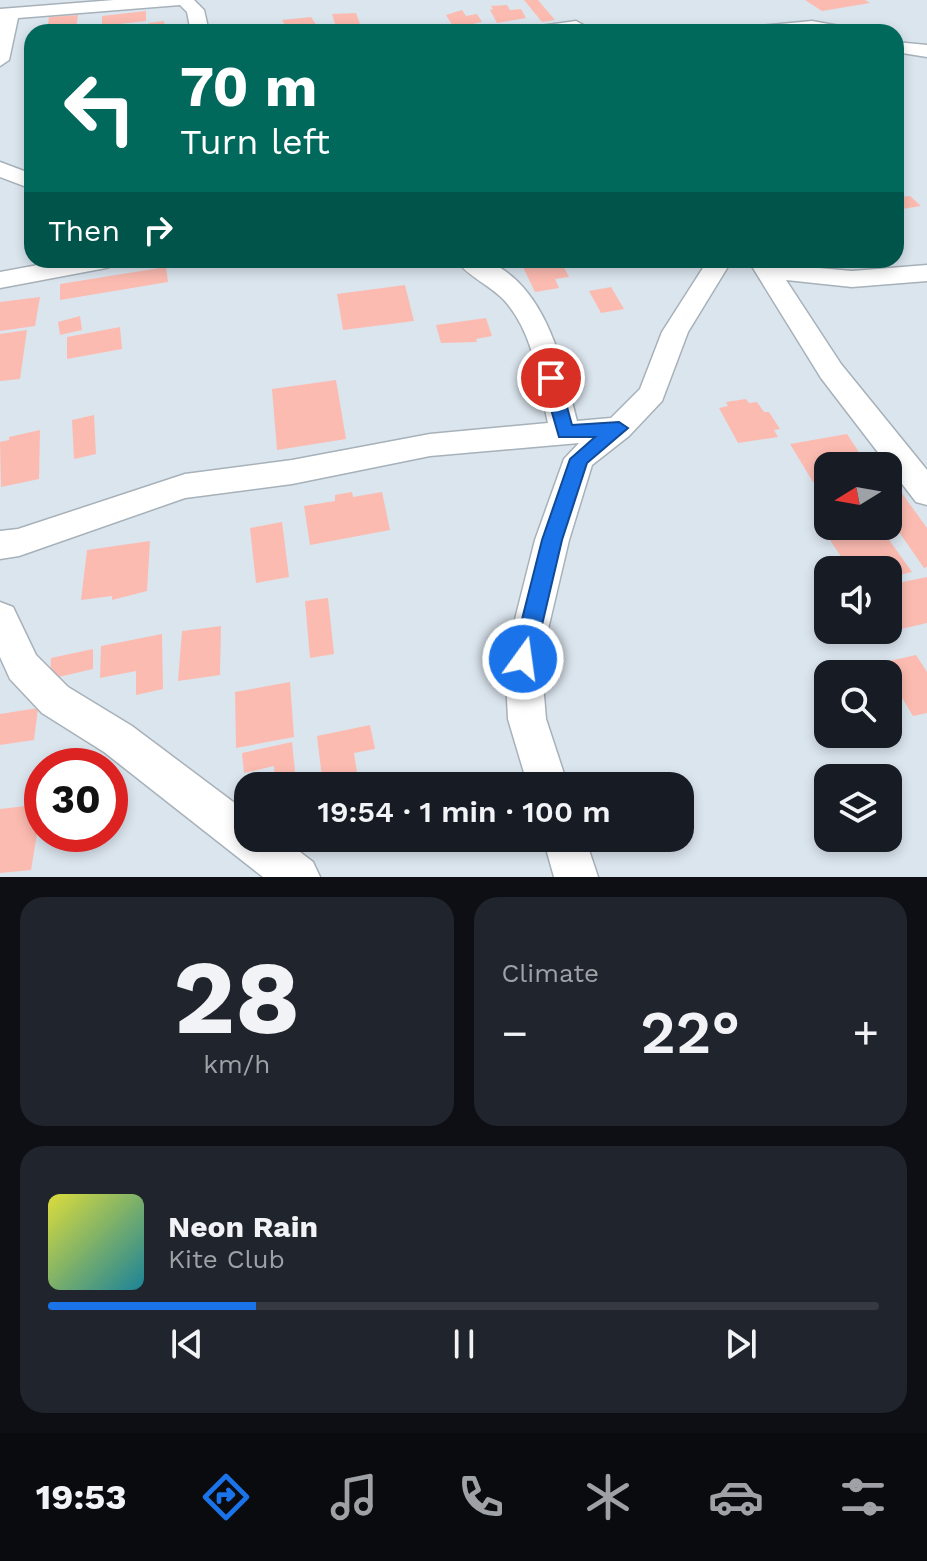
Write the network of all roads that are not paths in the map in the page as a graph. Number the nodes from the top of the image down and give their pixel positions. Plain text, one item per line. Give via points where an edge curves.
1 (182, 0) edge
2 (5, 13) edge
3 (198, 24) edge
4 (904, 48) edge
5 (927, 51) edge
6 (0, 60) edge
7 (0, 169) edge
8 (24, 179) edge
9 (64, 268) edge
10 (479, 268) edge
11 (715, 268) edge
12 (767, 268) edge
13 (784, 268) edge
14 (927, 273) edge
15 (0, 280) edge
16 (619, 428) junction
17 (565, 432) junction
18 (927, 493) edge
19 (0, 545) edge
20 (0, 618) edge
21 (544, 772) edge
22 (568, 852) edge
23 (298, 877) edge
24 (576, 877) edge

1 - 2 street
1 - 3 street via 195,10
2 - 6 street
4 - 5 street
7 - 8 street
9 - 15 street
10 - 17 street via 519,298 536,324
11 - 16 street via 675,332 652,394
12 - 18 street via 831,371
13 - 14 street via 852,279
16 - 17 street
16 - 21 street via 579,459 552,540 523,659 527,719
17 - 19 street via 430,445 185,486
20 - 23 street via 23,667 55,700 118,739
22 - 24 street

